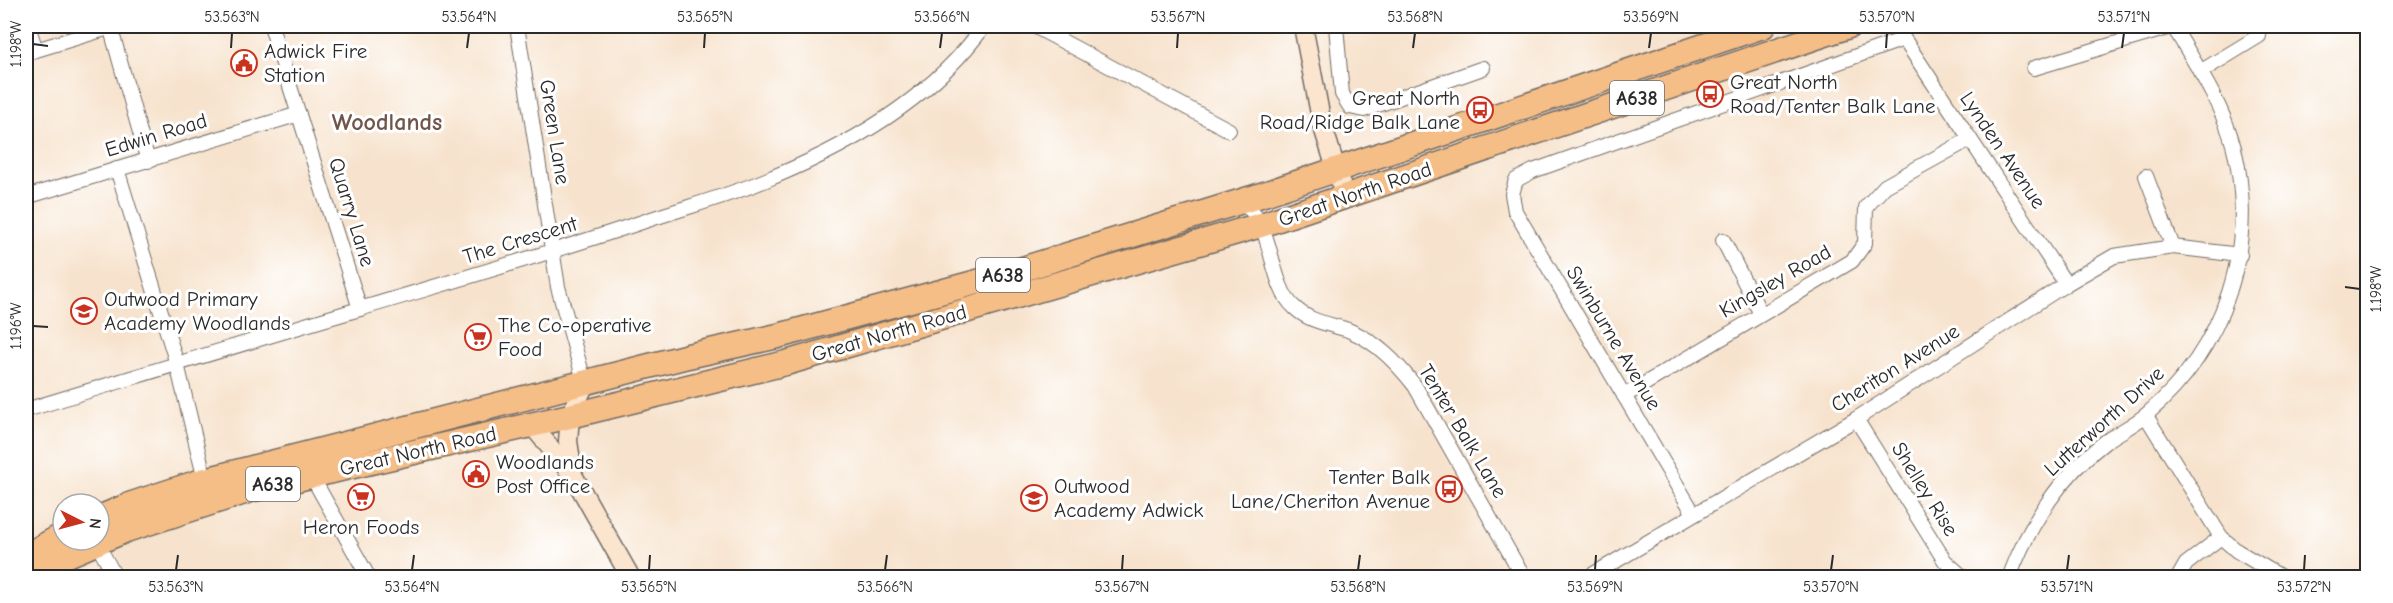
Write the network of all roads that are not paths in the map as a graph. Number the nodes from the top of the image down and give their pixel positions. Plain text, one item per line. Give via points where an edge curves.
1 (28, 26) edge
2 (112, 26) edge
3 (271, 26) edge
4 (517, 26) edge
5 (984, 26) edge
6 (1034, 26) edge
7 (1302, 26) edge
8 (1336, 26) edge
9 (1763, 26) edge
10 (1849, 26) edge
11 (2173, 26) edge
12 (2259, 36) dead end
13 (31, 51) edge
14 (1483, 68) dead end
15 (2034, 68) dead end
16 (2200, 72) junction
17 (299, 114) junction
18 (1229, 130) dead end
19 (1970, 139) junction
20 (148, 161) junction
21 (117, 169) junction
22 (1337, 170) junction
23 (2146, 176) dead end
24 (1516, 180) joint
25 (1273, 191) junction
26 (26, 197) edge
27 (1345, 197) junction
28 (1234, 204) junction
29 (1261, 225) junction
30 (1723, 240) dead end
31 (2173, 247) junction
32 (553, 253) junction
33 (2240, 255) junction
34 (2066, 284) junction
35 (360, 309) junction
36 (1761, 314) junction
37 (177, 364) junction
38 (585, 384) junction
39 (1624, 396) junction
40 (26, 410) edge
41 (570, 416) junction
42 (2146, 416) junction
43 (1856, 419) junction
44 (532, 425) junction
45 (311, 475) junction
46 (573, 477) junction
47 (205, 480) junction
48 (111, 513) edge
49 (1694, 514) junction
50 (111, 535) edge
51 (2221, 537) junction
52 (51, 542) edge
53 (74, 552) edge
54 (101, 552) edge
55 (26, 556) edge
56 (26, 578) edge
57 (116, 578) edge
58 (369, 578) edge
59 (631, 578) edge
60 (1524, 578) edge
61 (1587, 578) edge
62 (1964, 578) edge
63 (2009, 578) edge
64 (2178, 578) edge
65 (2283, 578) edge

1 - 13 street
2 - 13 street
2 - 20 street
3 - 17 street, Quarry Lane
4 - 32 street, Green Lane
5 - 32 street, The Crescent via 933,82 839,147 772,178
6 - 18 street
7 - 22 street via 1317,103
8 - 14 street via 1342,94 1350,107 1364,110
9 - 22 highway, Great North Road / A638
10 - 27 highway, Great North Road / A638
11 - 15 street
11 - 16 street, Lutterworth Drive
12 - 16 street
16 - 33 street, Lutterworth Drive via 2234,146 2242,195
17 - 20 street, Edwin Road
17 - 35 street, Quarry Lane
19 - 24 street, Lynden Avenue via 1904,39
19 - 34 street, Lynden Avenue
19 - 36 street, Kingsley Road via 1885,186 1866,207 1865,243 1852,261
20 - 21 street, Edwin Road
21 - 26 street, Edwin Road
21 - 37 street
22 - 25 highway, Great North Road / A638
22 - 27 street
23 - 31 street
24 - 39 street, Swinburne Avenue via 1512,194 1515,211
25 - 28 highway, Great North Road / A638
25 - 29 street
27 - 29 highway, Great North Road / A638
28 - 29 street, Tenter Balk Lane via 1248,208
28 - 38 highway, Great North Road / A638 via 1003,275
29 - 41 highway, Great North Road / A638 via 786,363
29 - 60 street, Tenter Balk Lane via 1283,292 1293,307 1312,320 1350,331 1370,342 1395,361 1415,386
30 - 36 street
31 - 33 street, Cheriton Avenue
31 - 34 street, Cheriton Avenue via 2114,256
32 - 35 street, The Crescent
32 - 38 street, Green Lane via 558,287
33 - 42 street, Lutterworth Drive via 2226,305 2204,350 2173,390
34 - 43 street, Cheriton Avenue
35 - 37 street, The Crescent
36 - 39 street, Kingsley Road
37 - 40 street, The Crescent
37 - 47 street
38 - 41 street
38 - 47 highway, Great North Road / A638
39 - 49 street, Swinburne Avenue
41 - 44 highway, Great North Road / A638
41 - 46 street via 568,441
42 - 51 street
42 - 63 street, Lutterworth Drive via 2104,443 2072,472 2041,511
43 - 49 street, Cheriton Avenue
43 - 62 street, Shelley Rise via 1946,561
44 - 45 highway, Great North Road / A638
44 - 46 street
45 - 50 highway, Great North Road / A638 via 254,489
45 - 58 street
46 - 59 street
47 - 48 highway, Great North Road / A638
49 - 61 street, Cheriton Avenue
51 - 64 street via 2186,564
51 - 65 street
52 - 55 highway
53 - 56 highway, Great North Road / A638
54 - 57 street

